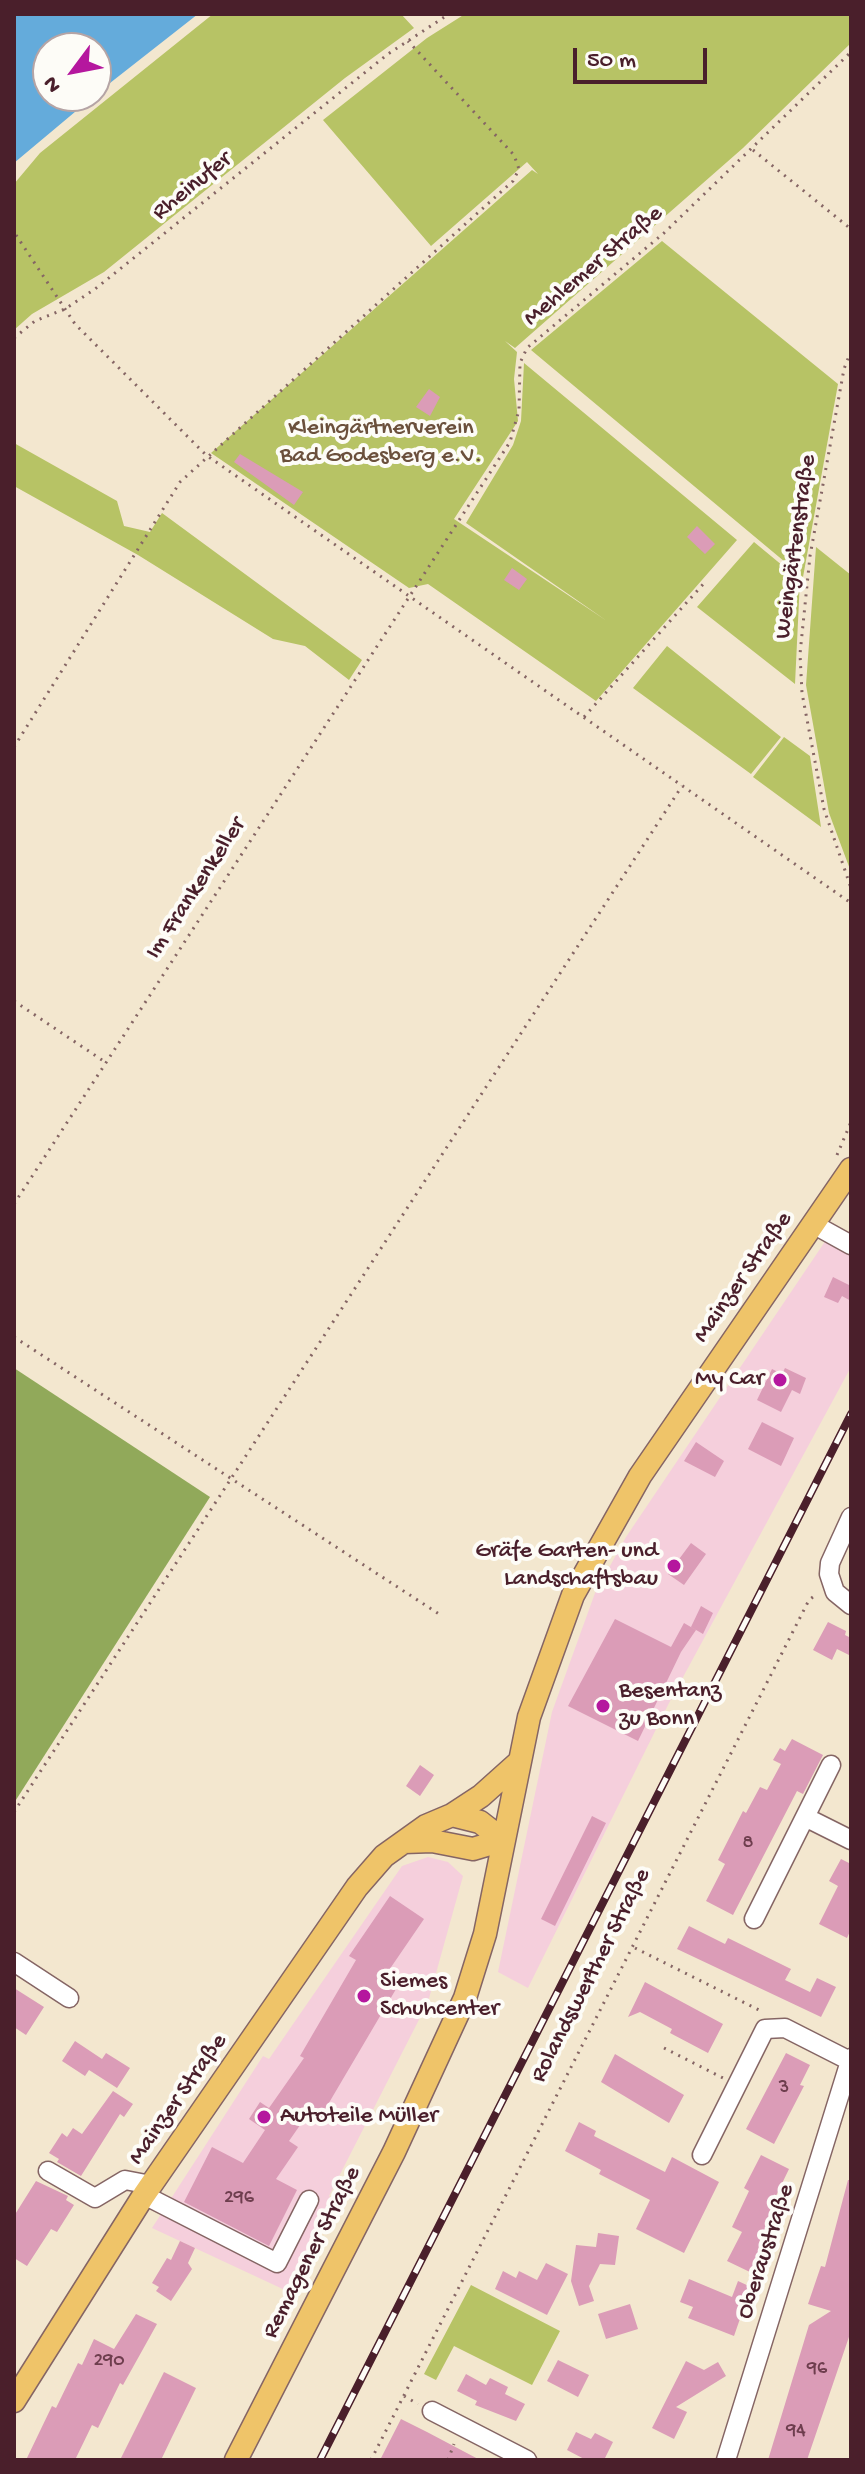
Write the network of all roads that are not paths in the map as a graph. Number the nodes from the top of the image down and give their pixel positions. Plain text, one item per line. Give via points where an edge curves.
1 (851, 1169) edge
2 (813, 1224) junction
3 (851, 1245) edge
4 (851, 1517) edge
5 (851, 1605) edge
6 (519, 1762) junction
7 (831, 1765) dead end
8 (452, 1815) junction
9 (805, 1817) junction
10 (503, 1840) junction
11 (851, 1840) edge
12 (404, 1842) junction
13 (754, 1919) dead end
14 (14, 1962) edge
15 (69, 1998) dead end
16 (850, 2060) edge
17 (702, 2155) dead end
18 (48, 2171) dead end
19 (148, 2190) junction
20 (309, 2200) dead end
21 (14, 2401) edge
22 (432, 2411) dead end
23 (236, 2460) edge
24 (527, 2460) edge
25 (726, 2460) edge

1 - 2 main road, Mainzer Straße
2 - 3 street
2 - 6 main road, Mainzer Straße via 605,1534 573,1595 544,1670
4 - 5 street via 830,1563 830,1584
6 - 8 main road, Mainzer Straße
6 - 10 main road, Mainzer Straße
7 - 9 street
8 - 10 main road via 480,1822
8 - 12 main road, Mainzer Straße
9 - 11 street
9 - 13 street
10 - 12 main road via 473,1849
10 - 23 main road, Remagener Straße via 480,1955 446,2044
12 - 19 main road, Mainzer Straße via 379,1859 357,1887
14 - 15 street
16 - 17 street via 785,2028 765,2029
16 - 25 street, Oberaustraße
18 - 19 street via 95,2198 125,2180
19 - 20 street via 277,2263
19 - 21 main road, Mainzer Straße
22 - 24 street

